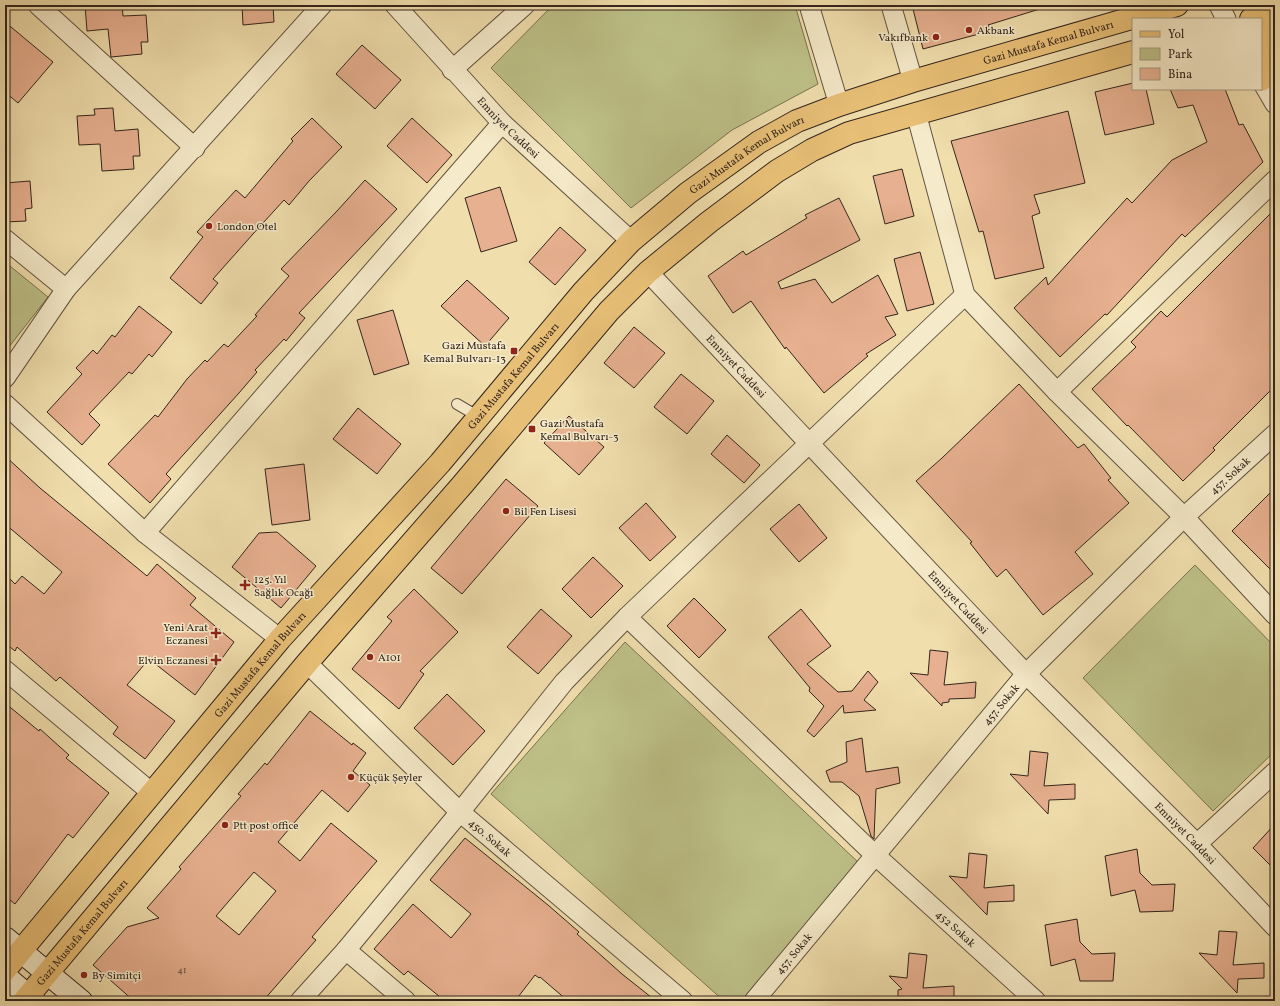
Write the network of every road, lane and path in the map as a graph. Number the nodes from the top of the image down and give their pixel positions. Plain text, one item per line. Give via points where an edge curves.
1 (38, 5) edge
2 (321, 5) edge
3 (395, 5) edge
4 (525, 5) edge
5 (810, 5) edge
6 (891, 5) edge
7 (1177, 5) edge
8 (1219, 5) edge
9 (1275, 12) edge
10 (1226, 18) edge
11 (1254, 18) edge
12 (1275, 19) edge
13 (1132, 52) edge
14 (1262, 64) edge
15 (452, 70) junction
16 (913, 81) junction
17 (1262, 82) edge
18 (1275, 104) edge
19 (839, 105) junction
20 (916, 114) junction
21 (502, 123) junction
22 (195, 148) junction
23 (1275, 180) edge
24 (5, 239) edge
25 (631, 241) junction
26 (648, 272) junction
27 (66, 289) junction
28 (965, 295) junction
29 (5, 378) edge
30 (1057, 392) junction
31 (5, 404) edge
32 (457, 404) dead end
33 (479, 417) junction
34 (1275, 434) edge
35 (808, 443) junction
36 (1184, 517) junction
37 (145, 533) junction
38 (1275, 615) edge
39 (627, 617) junction
40 (280, 639) junction
41 (307, 663) junction
42 (5, 670) edge
43 (1026, 674) junction
44 (1275, 772) edge
45 (152, 793) junction
46 (460, 812) junction
47 (1197, 844) junction
48 (875, 855) junction
49 (1275, 927) edge
50 (13, 944) edge
51 (346, 950) junction
52 (5, 970) edge
53 (48, 973) junction
54 (5, 976) edge
55 (29, 999) edge
56 (81, 1001) edge
57 (300, 1001) edge
58 (406, 1001) edge
59 (683, 1001) edge
60 (754, 1001) edge
61 (1036, 1001) edge

1 - 22 street
2 - 22 street
3 - 15 street, Emniyet Caddesi
4 - 15 street
5 - 19 street
6 - 16 street
7 - 16 main road, Gazi Mustafa Kemal Bulvarı
8 - 10 street
9 - 11 main road
12 - 14 main road via 1267,34
13 - 20 main road, Gazi Mustafa Kemal Bulvarı
15 - 21 street, Emniyet Caddesi
16 - 19 main road, Gazi Mustafa Kemal Bulvarı
17 - 18 street
19 - 25 main road, Gazi Mustafa Kemal Bulvarı via 798,121 759,142 688,193
20 - 26 main road, Gazi Mustafa Kemal Bulvarı via 849,133 812,150 777,171
20 - 28 street
21 - 25 street, Emniyet Caddesi
21 - 37 street
22 - 27 street
23 - 30 street
24 - 27 street
25 - 33 main road, Gazi Mustafa Kemal Bulvarı via 583,292
26 - 35 street, Emniyet Caddesi
26 - 41 main road, Gazi Mustafa Kemal Bulvarı via 609,311
27 - 29 street
28 - 30 street
28 - 35 street
30 - 36 street
31 - 37 street
32 - 33 lane
33 - 40 main road, Gazi Mustafa Kemal Bulvarı
34 - 36 street, 457. Sokak
35 - 39 street
35 - 43 street, Emniyet Caddesi
36 - 38 street
36 - 43 street, 457. Sokak
37 - 40 street
39 - 46 street via 564,682
39 - 48 street, 452 Sokak
40 - 45 main road, Gazi Mustafa Kemal Bulvarı
41 - 46 street, 450. Sokak
41 - 53 main road, Gazi Mustafa Kemal Bulvarı
42 - 45 street
43 - 47 street, Emniyet Caddesi
43 - 48 street, 457. Sokak
44 - 47 street
45 - 50 main road, Gazi Mustafa Kemal Bulvarı
46 - 51 street
46 - 59 street, 450. Sokak
47 - 49 street, Emniyet Caddesi
48 - 60 street, 457. Sokak
48 - 61 street, 452 Sokak
50 - 52 main road, Gazi Mustafa Kemal Bulvarı
50 - 53 main road
51 - 57 street
51 - 58 street
53 - 55 main road, Gazi Mustafa Kemal Bulvarı
53 - 56 main road
54 - 55 main road

